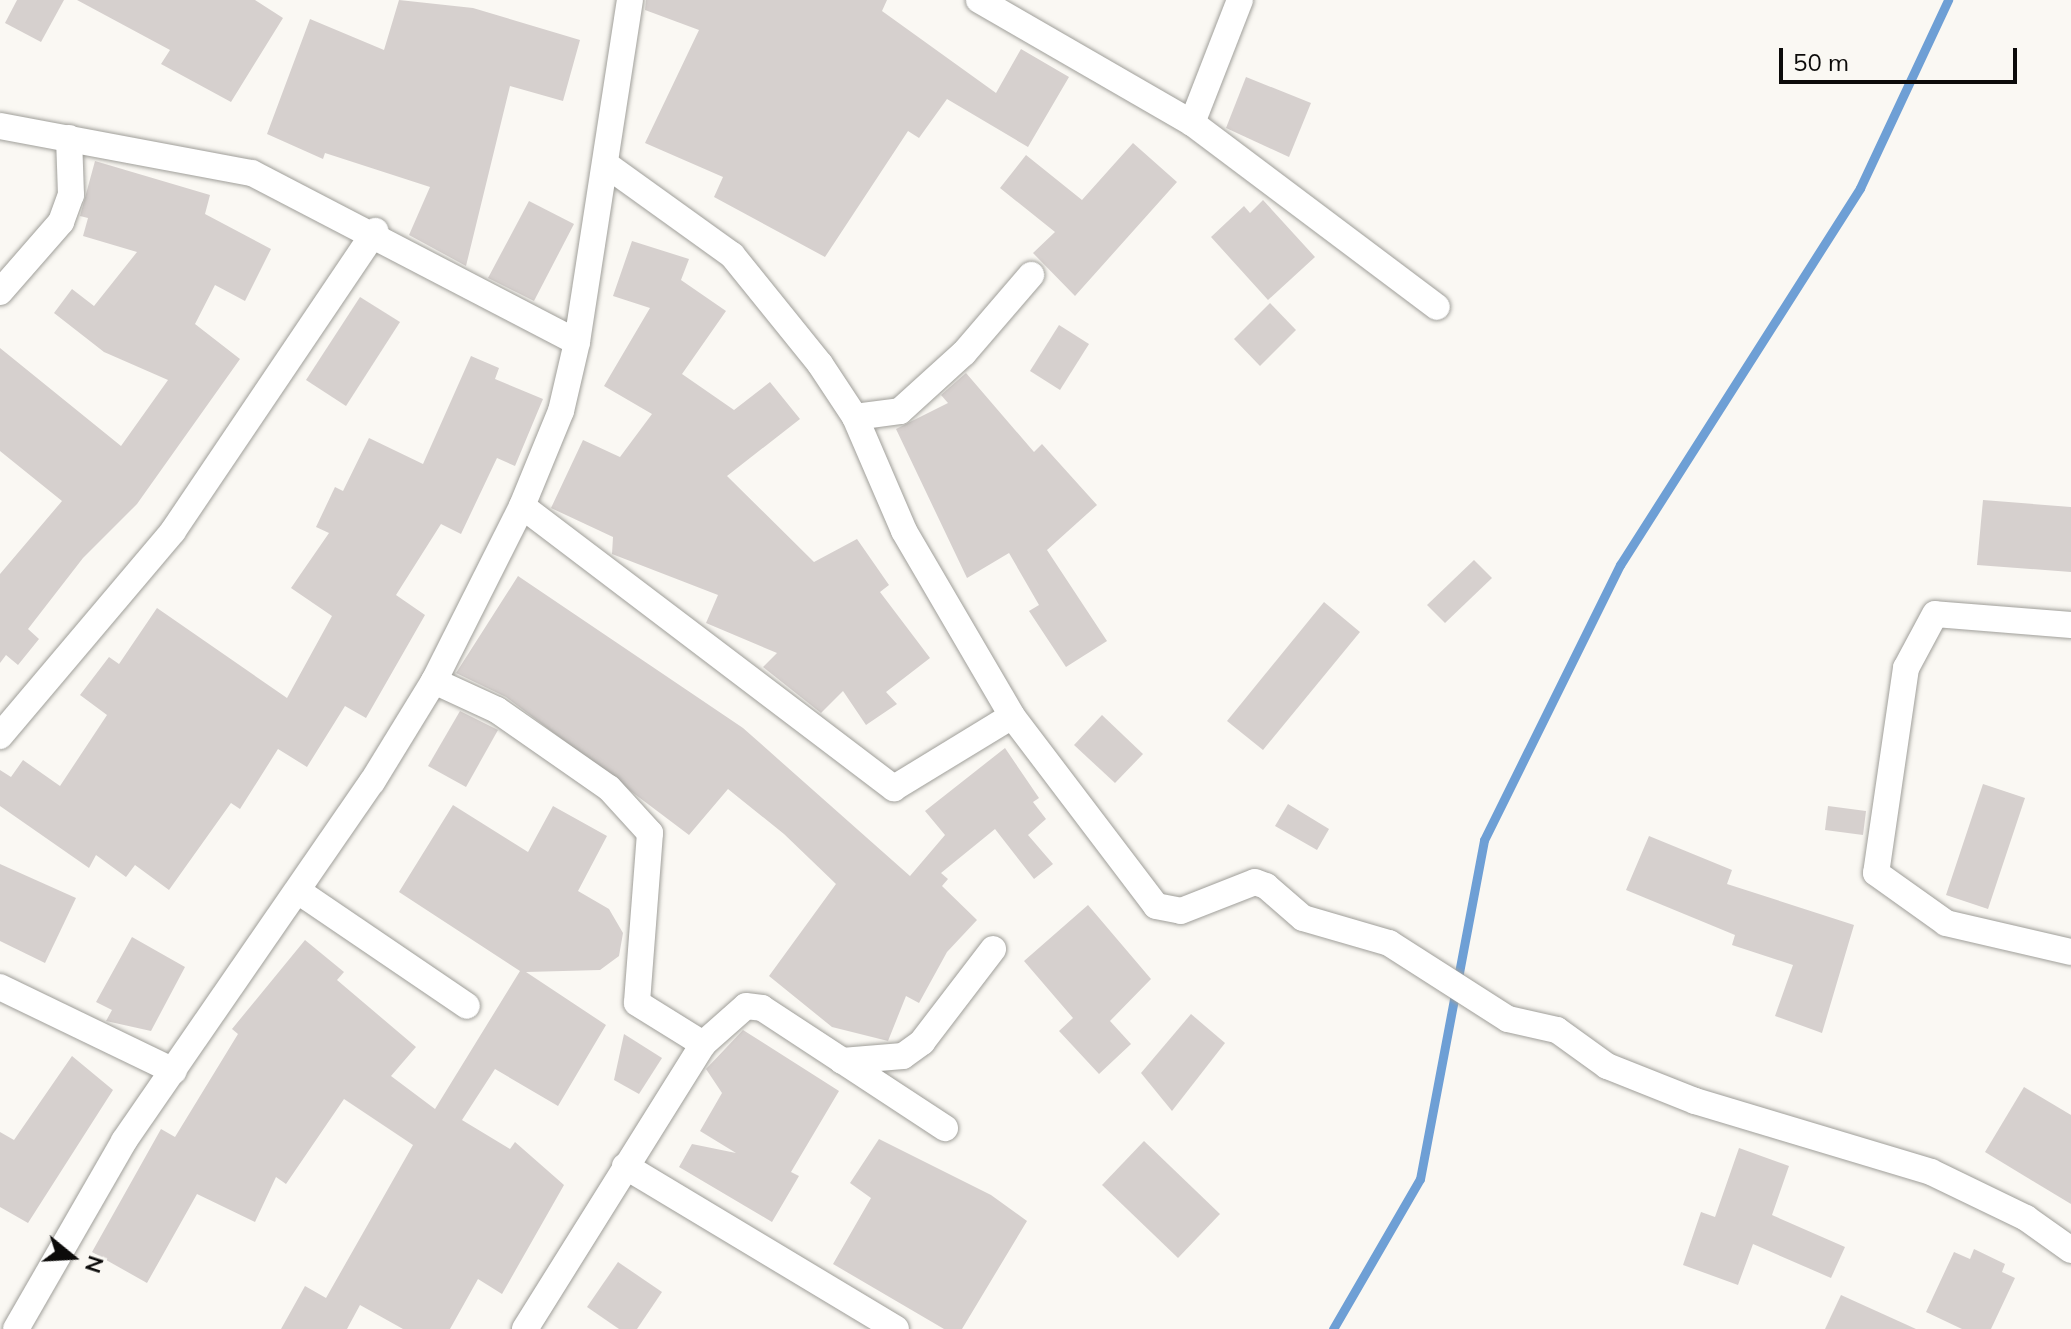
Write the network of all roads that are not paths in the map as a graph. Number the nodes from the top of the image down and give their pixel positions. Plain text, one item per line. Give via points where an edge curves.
1 (630, 0) edge
2 (979, 0) edge
3 (1240, 0) edge
4 (1192, 123) junction
5 (0, 126) edge
6 (69, 138) junction
7 (608, 166) junction
8 (375, 231) junction
9 (1031, 275) dead end
10 (0, 292) edge
11 (1437, 307) dead end
12 (577, 342) junction
13 (855, 417) junction
14 (522, 506) junction
15 (2071, 625) edge
16 (434, 681) junction
17 (1012, 716) junction
18 (0, 736) edge
19 (298, 891) junction
20 (993, 949) dead end
21 (2071, 952) edge
22 (0, 987) edge
23 (467, 1006) dead end
24 (703, 1044) junction
25 (842, 1061) junction
26 (174, 1071) junction
27 (945, 1128) dead end
28 (625, 1166) junction
29 (2071, 1250) edge
30 (16, 1329) edge
31 (525, 1329) edge
32 (896, 1329) edge

1 - 7 street
2 - 4 street
3 - 4 street
4 - 11 street
5 - 6 street
6 - 8 street via 252,173
6 - 10 street via 71,195 61,222
7 - 12 street
7 - 13 street via 732,255
8 - 12 street
8 - 18 street via 173,531
9 - 13 street via 964,353 900,411
12 - 14 street via 561,411
13 - 17 street via 904,531
14 - 16 street
14 - 17 street via 894,788
15 - 21 street via 1935,614 1906,668 1876,873 1946,923
16 - 19 street
16 - 24 street via 497,710 609,788 650,833 637,1003
17 - 29 street via 1156,906 1181,911 1255,882 1328,930 1389,943 1436,968 1508,1019 1557,1030 1607,1066 1695,1101 1931,1172 2026,1218
19 - 23 street
19 - 26 street
20 - 25 street via 922,1042 903,1056
22 - 26 street
24 - 25 street via 746,1006 762,1008
24 - 28 street
25 - 27 street
26 - 30 street via 124,1141
28 - 31 street
28 - 32 street

